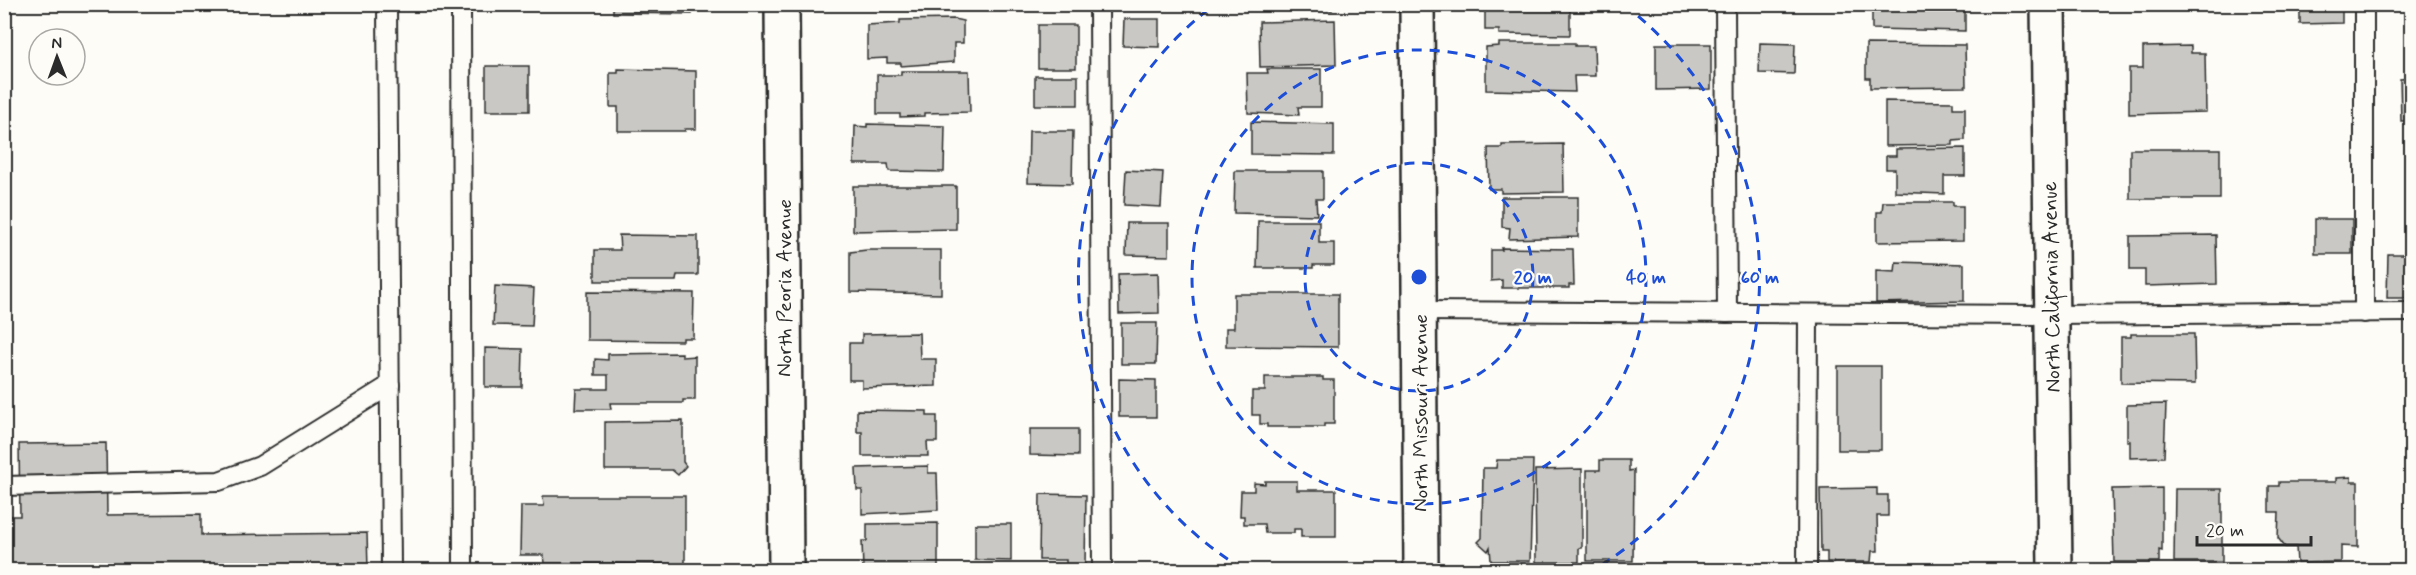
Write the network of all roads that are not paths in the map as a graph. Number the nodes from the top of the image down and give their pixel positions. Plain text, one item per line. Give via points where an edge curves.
1 (387, 4) edge
2 (461, 4) edge
3 (782, 4) edge
4 (1099, 4) edge
5 (1417, 4) edge
6 (1725, 4) edge
7 (2048, 4) edge
8 (2364, 4) edge
9 (1420, 311) junction
10 (2412, 312) edge
11 (1727, 313) junction
12 (2364, 313) junction
13 (1808, 314) junction
14 (2052, 315) junction
15 (390, 385) junction
16 (4, 486) edge
17 (392, 570) edge
18 (463, 570) edge
19 (786, 570) edge
20 (1102, 570) edge
21 (1421, 570) edge
22 (1807, 570) edge
23 (2055, 570) edge

1 - 15 lane
2 - 18 lane
3 - 19 street, North Peoria Avenue
4 - 20 lane
5 - 9 street, North Missouri Avenue
6 - 11 lane
7 - 14 street, North California Avenue
8 - 12 lane
9 - 11 lane
9 - 21 street, North Missouri Avenue
10 - 12 lane
11 - 13 lane
12 - 14 lane
13 - 14 lane
13 - 22 lane
14 - 23 street, North California Avenue
15 - 16 lane via 260,466 219,481
15 - 17 lane

